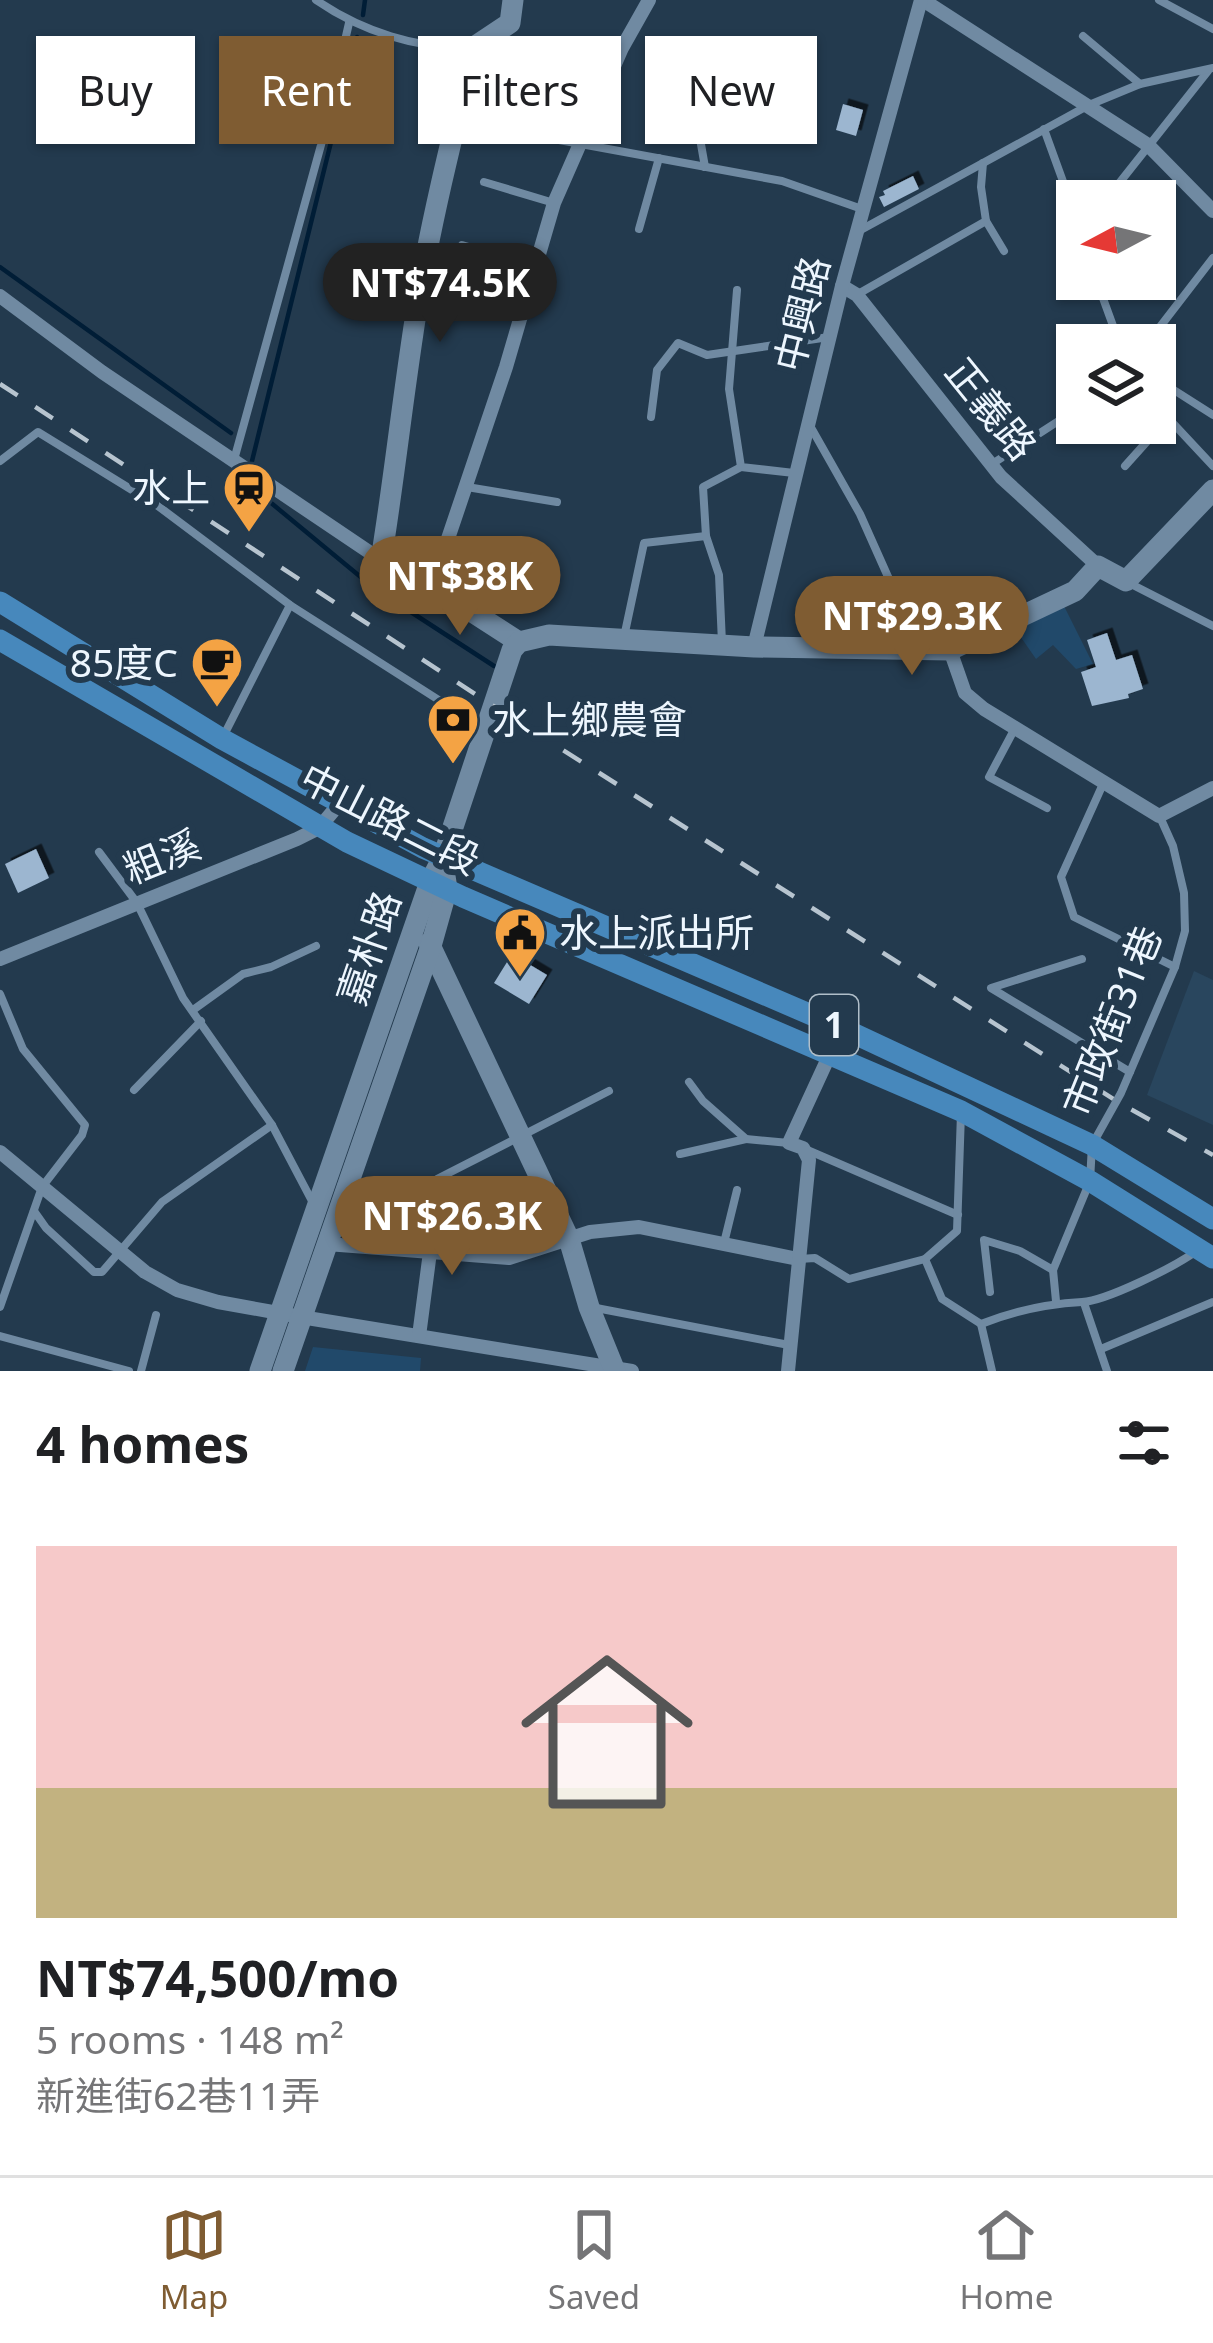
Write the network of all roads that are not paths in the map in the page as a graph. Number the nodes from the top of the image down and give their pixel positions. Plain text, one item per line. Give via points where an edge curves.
1 (316, 0) edge
2 (513, 0) edge
3 (649, 0) edge
4 (922, 0) edge
5 (1159, 0) edge
6 (349, 23) junction
7 (1213, 29) edge
8 (494, 36) edge
9 (1083, 36) dead end
10 (418, 43) edge
11 (621, 50) edge
12 (1210, 70) edge
13 (1140, 84) junction
14 (1089, 105) junction
15 (1044, 129) junction
16 (451, 144) edge
17 (580, 144) joint
18 (701, 144) edge
19 (1148, 145) junction
20 (659, 158) junction
21 (983, 163) junction
22 (705, 167) junction
23 (1062, 180) edge
24 (1121, 180) edge
25 (484, 182) dead end
26 (554, 203) junction
27 (863, 209) junction
28 (1213, 211) edge
29 (986, 220) junction
30 (639, 229) dead end
31 (856, 232) junction
32 (463, 245) dead end
33 (1004, 250) dead end
34 (1213, 258) edge
35 (535, 267) junction
36 (842, 286) junction
37 (737, 290) dead end
38 (857, 295) junction
39 (0, 296) edge
40 (1162, 324) edge
41 (829, 337) junction
42 (730, 351) junction
43 (1176, 391) edge
44 (1213, 415) edge
45 (650, 417) dead end
46 (1056, 422) edge
47 (808, 423) junction
48 (1176, 427) edge
49 (1145, 444) edge
50 (0, 461) edge
51 (234, 462) junction
52 (991, 464) junction
53 (1125, 466) dead end
54 (1213, 466) edge
55 (740, 467) junction
56 (796, 474) junction
57 (466, 486) junction
58 (1213, 490) edge
59 (557, 502) dead end
60 (706, 536) junction
61 (381, 560) junction
62 (1098, 566) junction
63 (1126, 581) junction
64 (432, 586) junction
65 (0, 602) edge
66 (290, 604) junction
67 (1213, 626) edge
68 (624, 639) junction
69 (0, 640) edge
70 (519, 642) junction
71 (722, 645) junction
72 (754, 646) junction
73 (903, 649) junction
74 (950, 650) junction
75 (1015, 728) junction
76 (485, 730) junction
77 (222, 739) junction
78 (1104, 783) junction
79 (1213, 788) edge
80 (339, 804) junction
81 (1047, 808) dead end
82 (1159, 816) junction
83 (320, 828) junction
84 (99, 852) dead end
85 (443, 857) junction
86 (438, 886) junction
87 (136, 903) junction
88 (416, 925) junction
89 (316, 946) dead end
90 (431, 946) junction
91 (1082, 958) dead end
92 (0, 959) edge
93 (1175, 967) junction
94 (0, 994) edge
95 (193, 1010) junction
96 (201, 1021) junction
97 (842, 1028) junction
98 (828, 1055) junction
99 (1130, 1072) junction
100 (689, 1082) dead end
101 (134, 1090) dead end
102 (609, 1091) dead end
103 (961, 1111) junction
104 (272, 1126) junction
105 (524, 1137) junction
106 (746, 1139) junction
107 (1092, 1145) junction
108 (796, 1146) junction
109 (0, 1152) edge
110 (680, 1154) dead end
111 (437, 1179) dead end
112 (1090, 1180) junction
113 (42, 1187) junction
114 (737, 1190) dead end
115 (316, 1208) junction
116 (33, 1210) junction
117 (958, 1215) junction
118 (1213, 1219) edge
119 (569, 1239) junction
120 (327, 1244) junction
121 (723, 1245) junction
122 (118, 1249) junction
123 (430, 1252) junction
124 (1206, 1254) edge
125 (798, 1258) junction
126 (925, 1259) junction
127 (1053, 1270) junction
128 (990, 1292) dead end
129 (1056, 1301) junction
130 (1213, 1302) edge
131 (1084, 1303) junction
132 (0, 1307) edge
133 (589, 1307) junction
134 (291, 1315) junction
135 (156, 1316) dead end
136 (981, 1324) junction
137 (0, 1336) edge
138 (418, 1336) junction
139 (790, 1346) junction
140 (1101, 1349) junction
141 (143, 1370) edge
142 (620, 1370) edge
143 (129, 1371) edge
144 (260, 1371) edge
145 (283, 1371) edge
146 (788, 1371) edge
147 (992, 1371) edge
148 (1107, 1371) edge

1 - 6 lane
2 - 8 street via 510,23
3 - 11 street
4 - 14 street
4 - 27 street, 中興路
5 - 7 lane
6 - 10 lane
6 - 51 lane
9 - 13 lane
12 - 13 lane
12 - 19 lane
13 - 14 lane
14 - 15 lane
14 - 19 street
15 - 21 lane
15 - 23 lane
16 - 61 street
17 - 20 lane
17 - 26 street
18 - 22 lane
19 - 24 lane
19 - 28 street
20 - 22 lane
20 - 30 lane
21 - 29 lane
21 - 31 lane
22 - 27 lane via 782,181
25 - 26 lane
26 - 35 street
27 - 31 street, 中興路
29 - 33 lane
29 - 38 lane
31 - 36 street, 中興路
32 - 35 lane
34 - 40 lane
35 - 57 street
36 - 38 street, 正義路
36 - 41 street, 中興路
37 - 42 lane
38 - 52 street, 正義路
39 - 51 street
41 - 42 lane
41 - 47 street, 中興路
42 - 45 lane via 706,355 678,343 657,370
42 - 55 lane
43 - 44 lane
46 - 52 lane
47 - 56 street, 中興路
47 - 73 lane via 893,588
48 - 54 lane
49 - 53 lane
50 - 66 lane via 38,432 158,506
51 - 61 street
52 - 62 street, 正義路
55 - 56 lane
55 - 60 lane via 704,487
56 - 72 street, 中興路
57 - 59 lane
57 - 64 street
58 - 63 street
60 - 68 lane via 644,543
60 - 71 lane via 719,574
61 - 64 street
62 - 63 street
62 - 74 street via 1076,591
63 - 67 lane
64 - 70 street
65 - 77 main road, 中山路二段 / 1
66 - 76 lane
66 - 77 lane
68 - 70 street via 549,635
68 - 71 street
69 - 83 main road, 中山路二段 / 1
70 - 76 street, 嘉朴路
71 - 72 street
72 - 73 street
73 - 74 street
74 - 75 street via 965,693
75 - 78 street
75 - 81 lane via 989,777
76 - 85 street, 嘉朴路
77 - 80 main road, 中山路二段 / 1
78 - 82 street
78 - 93 lane via 1061,877 1074,917
79 - 82 street
80 - 83 street, 粗溪
80 - 85 main road, 中山路二段 / 1
82 - 93 lane, 市政街31巷 via 1184,893
83 - 86 main road, 中山路二段 / 1
83 - 87 street, 粗溪
84 - 87 lane
85 - 86 street, 嘉朴路
85 - 97 main road, 中山路二段 / 1
86 - 88 street, 嘉朴路
86 - 90 street, 嘉朴路
86 - 98 main road, 中山路二段 / 1
87 - 92 street, 粗溪
87 - 95 lane
88 - 90 street
88 - 115 street, 嘉朴路
89 - 95 lane via 243,974
90 - 105 street
90 - 120 street, 嘉朴路
91 - 99 lane via 991,988
93 - 99 lane, 市政街31巷
94 - 113 lane via 23,1049 85,1126
95 - 96 lane
96 - 101 lane
96 - 104 lane
97 - 98 street
97 - 107 main road, 中山路二段 / 1
98 - 103 main road, 中山路二段 / 1
98 - 108 street
99 - 107 lane, 市政街31巷
100 - 106 lane
102 - 105 lane
103 - 112 main road, 中山路二段 / 1
103 - 117 lane
104 - 115 lane
104 - 122 lane via 162,1202
105 - 111 lane
105 - 119 street
106 - 108 lane
106 - 110 lane
107 - 112 lane, 市政街31巷
107 - 118 main road, 中山路二段 / 1
108 - 117 lane
108 - 125 street via 809,1160
109 - 113 street
112 - 124 main road, 中山路二段 / 1
112 - 127 lane, 市政街31巷
113 - 116 lane
113 - 122 street
114 - 121 lane
115 - 134 street, 嘉朴路
116 - 122 lane via 94,1272
116 - 132 lane
117 - 126 lane via 957,1231
119 - 121 street via 639,1227
119 - 123 street via 509,1258
119 - 133 street
120 - 123 street
120 - 134 street, 嘉朴路
121 - 125 street
122 - 134 street via 177,1289
123 - 138 street
124 - 131 lane
125 - 126 lane via 815,1258 849,1279
125 - 139 street
126 - 136 lane via 942,1299
127 - 128 lane via 984,1240
127 - 129 lane
129 - 131 lane
129 - 136 lane
130 - 140 lane
131 - 140 lane
133 - 139 lane
133 - 142 street
134 - 138 street
134 - 144 street, 嘉朴路
134 - 145 street, 嘉朴路
135 - 141 lane
136 - 147 lane
137 - 143 lane
138 - 142 street
139 - 146 street
140 - 148 lane

